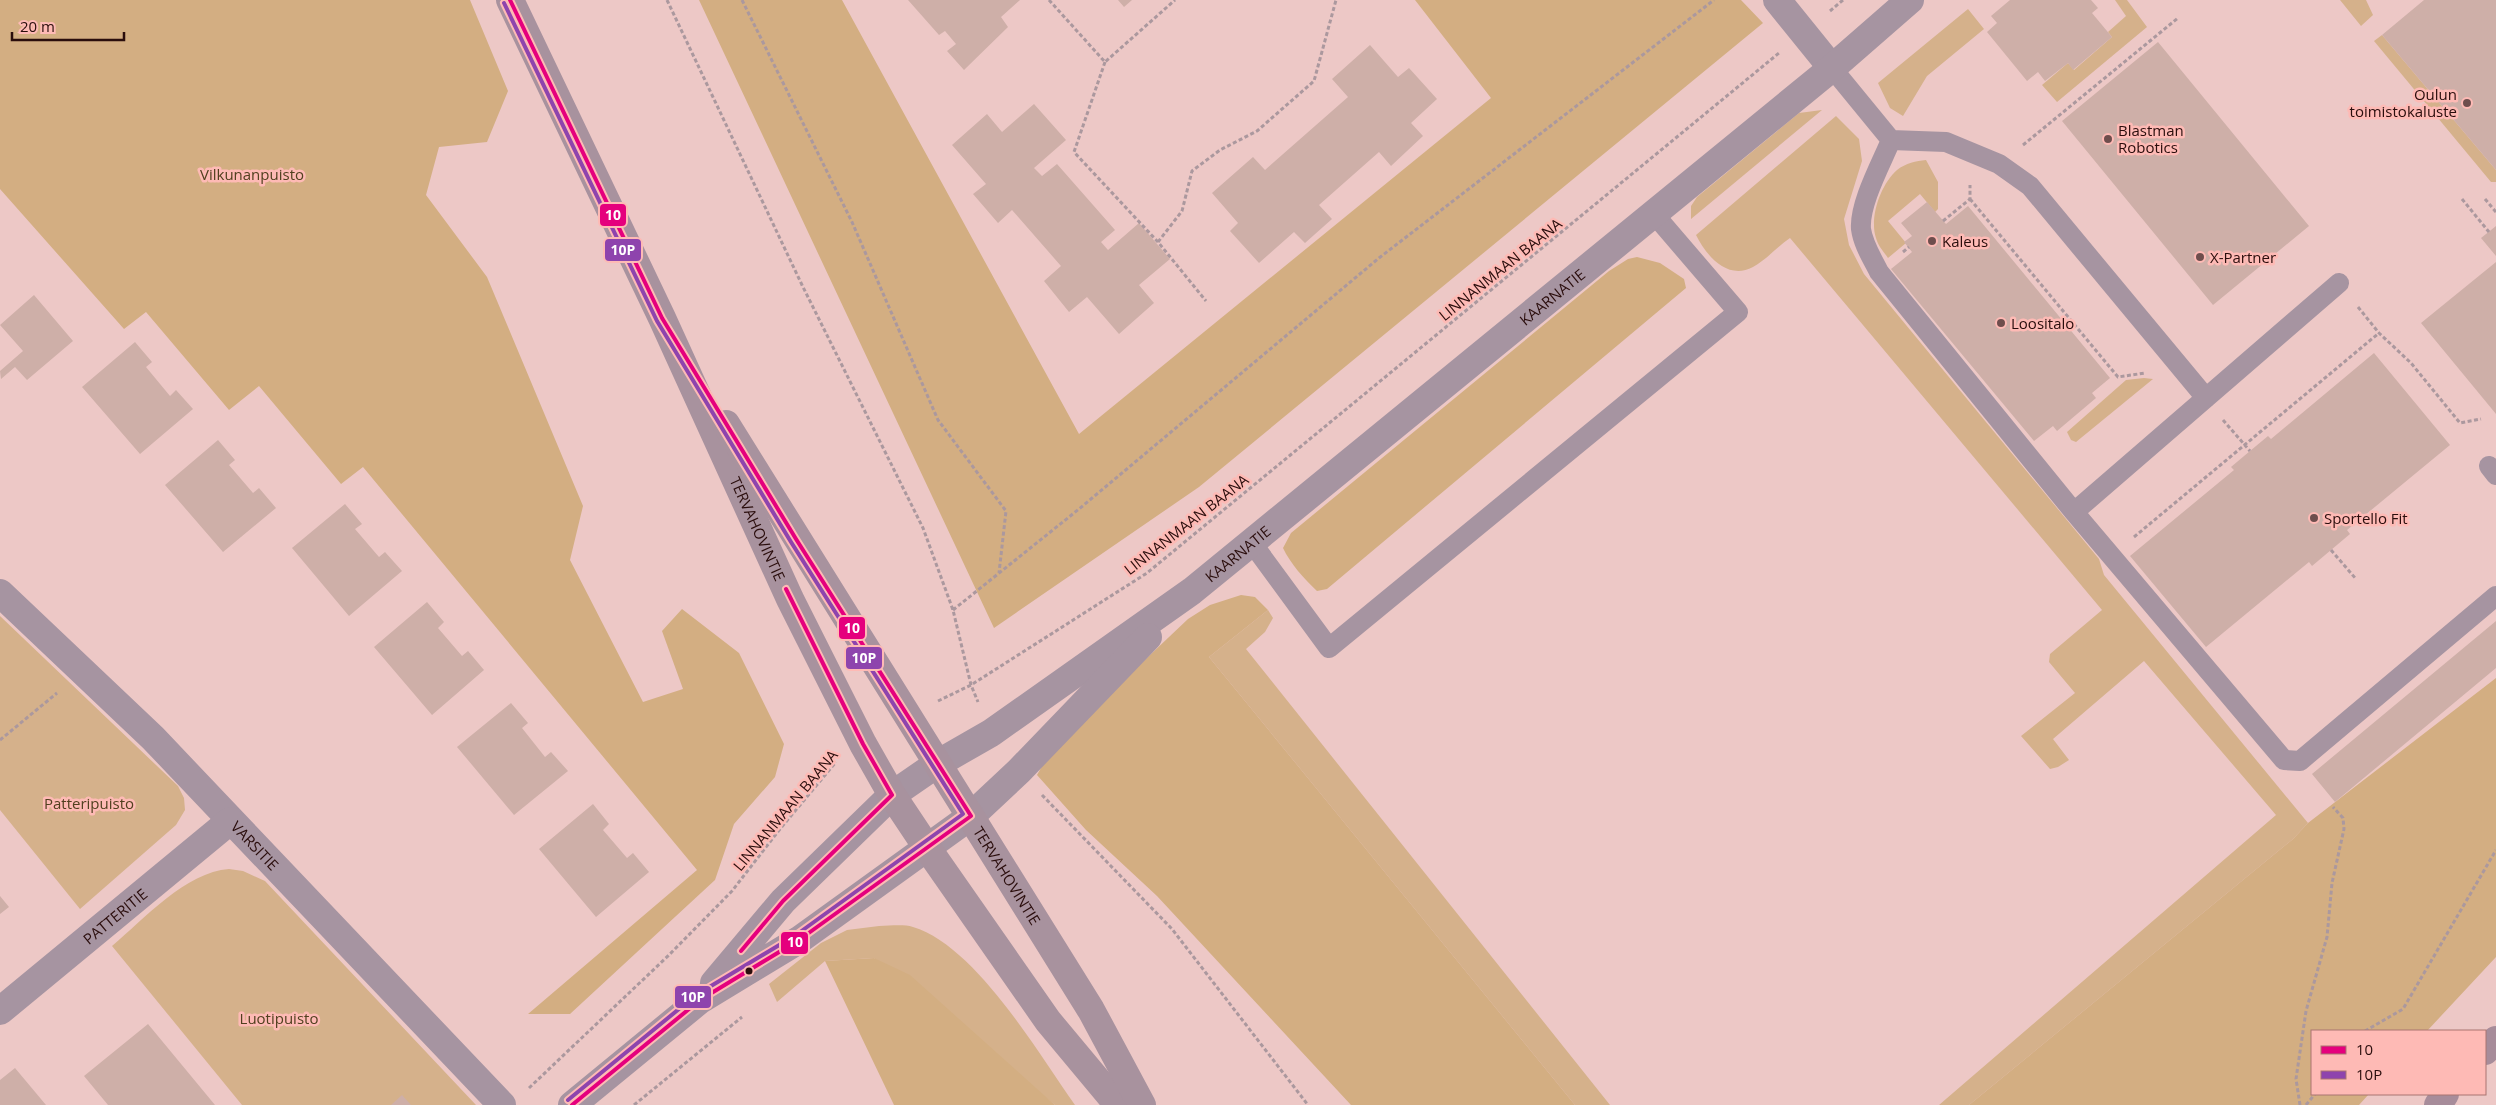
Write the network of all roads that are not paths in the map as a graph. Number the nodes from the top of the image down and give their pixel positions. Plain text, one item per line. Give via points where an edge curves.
1 (510, 0) edge
2 (1777, 0) edge
3 (1910, 0) edge
4 (1832, 68) junction
5 (1891, 140) junction
6 (1654, 214) junction
7 (2339, 283) road end
8 (662, 318) junction
9 (2206, 398) junction
10 (2074, 512) junction
11 (1252, 543) junction
12 (1192, 591) junction
13 (0, 594) edge
14 (2496, 596) edge
15 (937, 764) junction
16 (892, 795) junction
17 (971, 816) junction
18 (230, 821) junction
19 (928, 849) junction
20 (700, 1000) junction
21 (0, 1011) edge
22 (2496, 1040) edge
23 (2486, 1050) edge
24 (513, 1099) edge
25 (572, 1105) edge
26 (1118, 1105) edge
27 (1142, 1105) edge

1 - 8 main road, TERVAHOVINTIE
2 - 4 street
3 - 4 street, KAARNATIE
4 - 5 lane
4 - 6 street, KAARNATIE
5 - 9 lane via 1946,142 1999,164 2030,186
5 - 10 lane via 1862,212 1861,229 1867,250 1879,272
6 - 11 street, KAARNATIE
6 - 11 lane via 1738,312 1329,648
7 - 9 lane
8 - 15 main road, TERVAHOVINTIE
8 - 16 main road, TERVAHOVINTIE via 790,599
9 - 10 lane
10 - 14 lane via 2284,760 2300,761
11 - 12 street, KAARNATIE
12 - 15 street, KAARNATIE via 991,733
12 - 17 street, KAARNATIE via 1019,771
13 - 18 street, VARSITIE via 153,738
15 - 16 street, KAARNATIE
15 - 17 main road, TERVAHOVINTIE
16 - 19 main road, TERVAHOVINTIE
16 - 20 street, KAARNATIE via 783,901
17 - 19 street, KAARNATIE
17 - 27 main road, TERVAHOVINTIE via 1091,1010
18 - 21 street, PATTERITIE
18 - 24 street, VARSITIE
19 - 20 street, KAARNATIE via 799,940
19 - 26 main road, TERVAHOVINTIE via 1048,1021
20 - 25 street, KAARNATIE
22 - 23 highway

